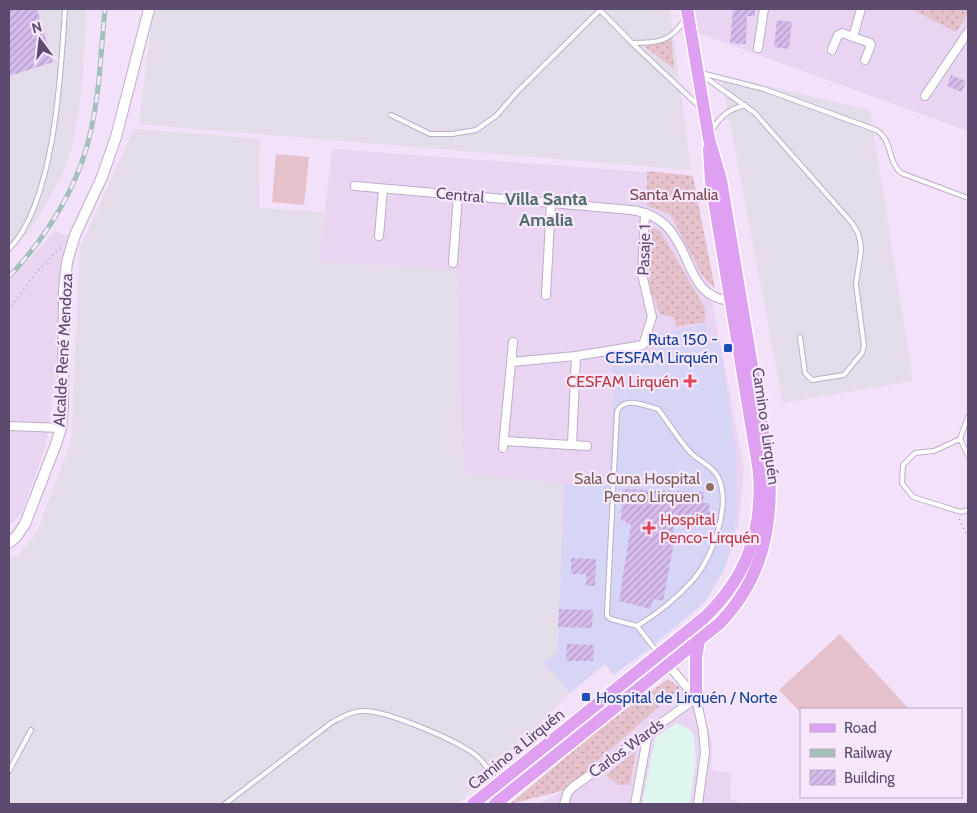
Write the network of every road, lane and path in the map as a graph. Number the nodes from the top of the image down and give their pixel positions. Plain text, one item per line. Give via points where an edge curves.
1 (65, 9) edge
2 (149, 9) edge
3 (600, 9) edge
4 (764, 9) edge
5 (861, 9) edge
6 (688, 10) edge
7 (968, 32) edge
8 (853, 37) junction
9 (632, 44) junction
10 (758, 48) dead end
11 (832, 50) dead end
12 (865, 60) dead end
13 (698, 72) junction
14 (926, 96) dead end
15 (745, 105) junction
16 (705, 111) junction
17 (391, 115) dead end
18 (709, 139) junction
19 (355, 186) dead end
20 (383, 189) junction
21 (458, 195) junction
22 (968, 198) edge
23 (550, 203) junction
24 (646, 213) junction
25 (75, 235) junction
26 (379, 236) dead end
27 (9, 249) edge
28 (453, 263) dead end
29 (546, 295) dead end
30 (730, 301) junction
31 (9, 310) edge
32 (800, 337) dead end
33 (513, 342) dead end
34 (576, 356) junction
35 (511, 362) junction
36 (968, 417) edge
37 (9, 426) edge
38 (61, 428) junction
39 (960, 439) junction
40 (572, 445) junction
41 (587, 446) dead end
42 (968, 455) edge
43 (968, 510) edge
44 (961, 512) junction
45 (968, 537) edge
46 (9, 543) edge
47 (637, 626) junction
48 (699, 641) junction
49 (660, 655) junction
50 (669, 666) junction
51 (696, 698) junction
52 (31, 730) dead end
53 (648, 733) junction
54 (9, 771) edge
55 (497, 783) junction
56 (225, 804) edge
57 (473, 804) edge
58 (495, 804) edge
59 (564, 804) edge
60 (635, 804) edge
61 (698, 804) edge

1 - 27 lane via 60,76 45,170 35,207
2 - 25 street, Alcalde René Mendoza via 114,144
3 - 9 lane
3 - 17 lane via 496,116 476,130 430,134
4 - 10 street
5 - 8 street
6 - 9 lane via 680,27 662,41
6 - 13 main road, Camino a Lirquén
7 - 14 street
8 - 11 street via 838,34
8 - 12 street via 870,44
9 - 16 lane
13 - 15 lane
13 - 16 main road, Camino a Lirquén
13 - 22 lane via 764,89 876,130 887,141 895,166 901,173
15 - 18 lane via 724,115 714,126
15 - 32 lane via 858,233 860,251 856,284 865,340 862,353 844,375 812,380 805,374
16 - 18 main road, Camino a Lirquén
18 - 30 main road, Camino a Lirquén via 710,182
18 - 48 main road, Camino a Lirquén via 722,180 767,451 770,499 764,543 748,587 731,612
19 - 20 street, Central
20 - 21 street, Central
20 - 26 street
21 - 23 street, Central
21 - 28 street
23 - 24 street, Central
23 - 29 street
24 - 30 street, Central via 671,230 705,291
24 - 34 street, Pasaje 1 via 642,274 652,314 643,345
25 - 31 path via 43,264
25 - 38 street, Alcalde René Mendoza via 65,276
30 - 49 main road, Camino a Lirquén via 758,472 760,500 756,530 746,562 724,598
33 - 35 street
34 - 35 street
34 - 40 street
35 - 40 street via 503,444
36 - 39 lane
37 - 38 street
38 - 46 street, Alcalde René Mendoza via 25,524
39 - 42 lane
39 - 44 lane via 934,451 914,453 903,465 902,483 913,497
40 - 41 street
43 - 44 lane
44 - 45 path via 958,518
47 - 47 lane via 611,619 607,612 617,412 628,402 658,409 691,454 718,476 722,491 717,534 694,580
47 - 49 lane
48 - 50 main road, Camino a Lirquén
48 - 51 main road
49 - 50 street
49 - 55 main road, Camino a Lirquén
50 - 51 street
50 - 58 main road, Camino a Lirquén
51 - 53 street, Carlos Wards
51 - 61 street via 705,752
52 - 54 lane
53 - 59 street, Carlos Wards via 573,787
53 - 60 street
55 - 56 lane via 481,759 458,744 409,723 373,711 360,711 331,723
55 - 57 main road, Camino a Lirquén

